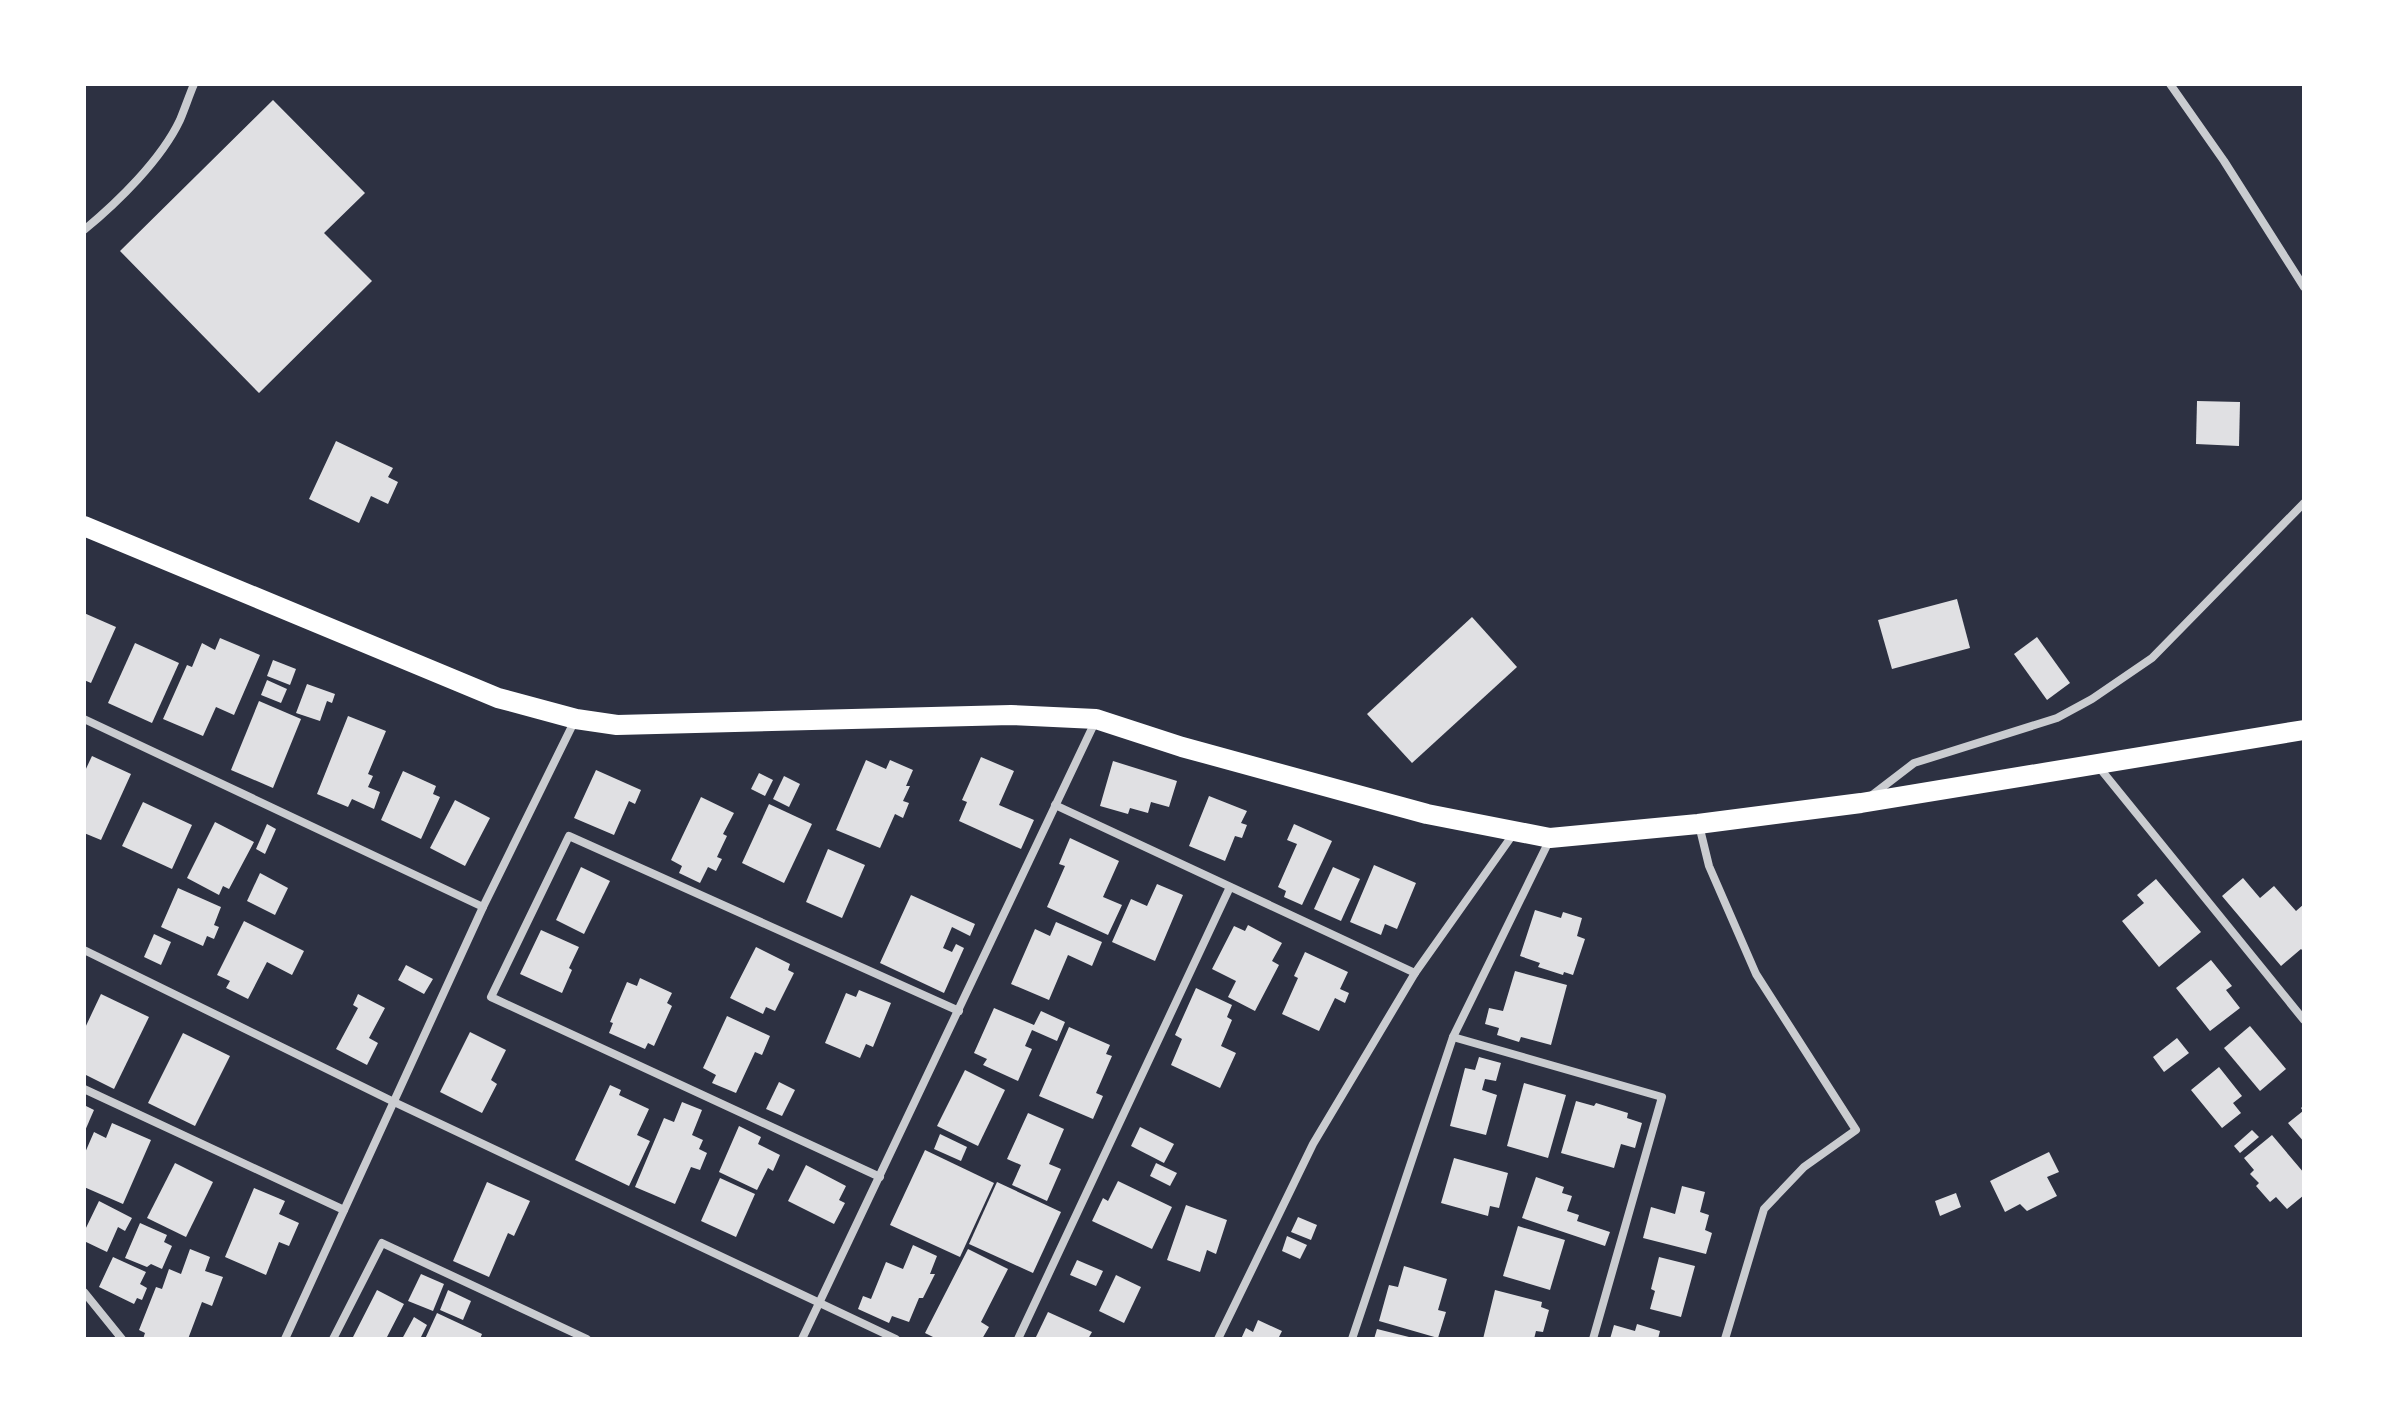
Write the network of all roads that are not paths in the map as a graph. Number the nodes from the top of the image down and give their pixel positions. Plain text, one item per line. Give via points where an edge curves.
1 (194, 84) edge
2 (2170, 84) edge
3 (84, 230) edge
4 (2304, 287) edge
5 (2304, 503) edge
6 (84, 526) edge
7 (84, 719) edge
8 (576, 719) junction
9 (1096, 719) junction
10 (2304, 730) edge
11 (2097, 765) junction
12 (1861, 803) junction
13 (1055, 805) junction
14 (1698, 824) junction
15 (1515, 832) junction
16 (1550, 838) junction
17 (1230, 887) junction
18 (483, 907) junction
19 (84, 950) edge
20 (1415, 973) junction
21 (959, 1011) junction
22 (2304, 1020) edge
23 (1453, 1037) junction
24 (84, 1089) edge
25 (394, 1102) junction
26 (880, 1177) junction
27 (344, 1210) junction
28 (84, 1292) edge
29 (819, 1303) junction
30 (122, 1339) edge
31 (285, 1339) edge
32 (333, 1339) edge
33 (587, 1339) edge
34 (802, 1339) edge
35 (896, 1339) edge
36 (1018, 1339) edge
37 (1218, 1339) edge
38 (1352, 1339) edge
39 (1593, 1339) edge
40 (1725, 1339) edge

1 - 3 street via 179,122 156,156
2 - 4 street
5 - 12 street via 2152,658 2092,699 2057,718 1914,763
6 - 8 main road via 498,698
7 - 18 street
8 - 9 main road via 617,725 1011,715
8 - 18 street
9 - 13 street
9 - 15 main road via 1427,814
10 - 11 main road
11 - 12 main road
11 - 22 street
12 - 14 main road
13 - 17 street
13 - 21 street
14 - 16 main road
14 - 40 street via 1709,866 1756,974 1856,1130 1804,1167 1764,1209
15 - 16 main road
15 - 20 street
16 - 23 street
17 - 20 street
17 - 36 street
18 - 25 street
19 - 25 street
20 - 37 street via 1313,1144
21 - 26 street
21 - 26 street via 569,836 491,997
23 - 38 street
23 - 39 street via 1662,1097
24 - 27 street
25 - 27 street
25 - 29 street
26 - 29 street
27 - 31 street
28 - 30 street
29 - 34 street
29 - 35 street
32 - 33 street via 382,1243

